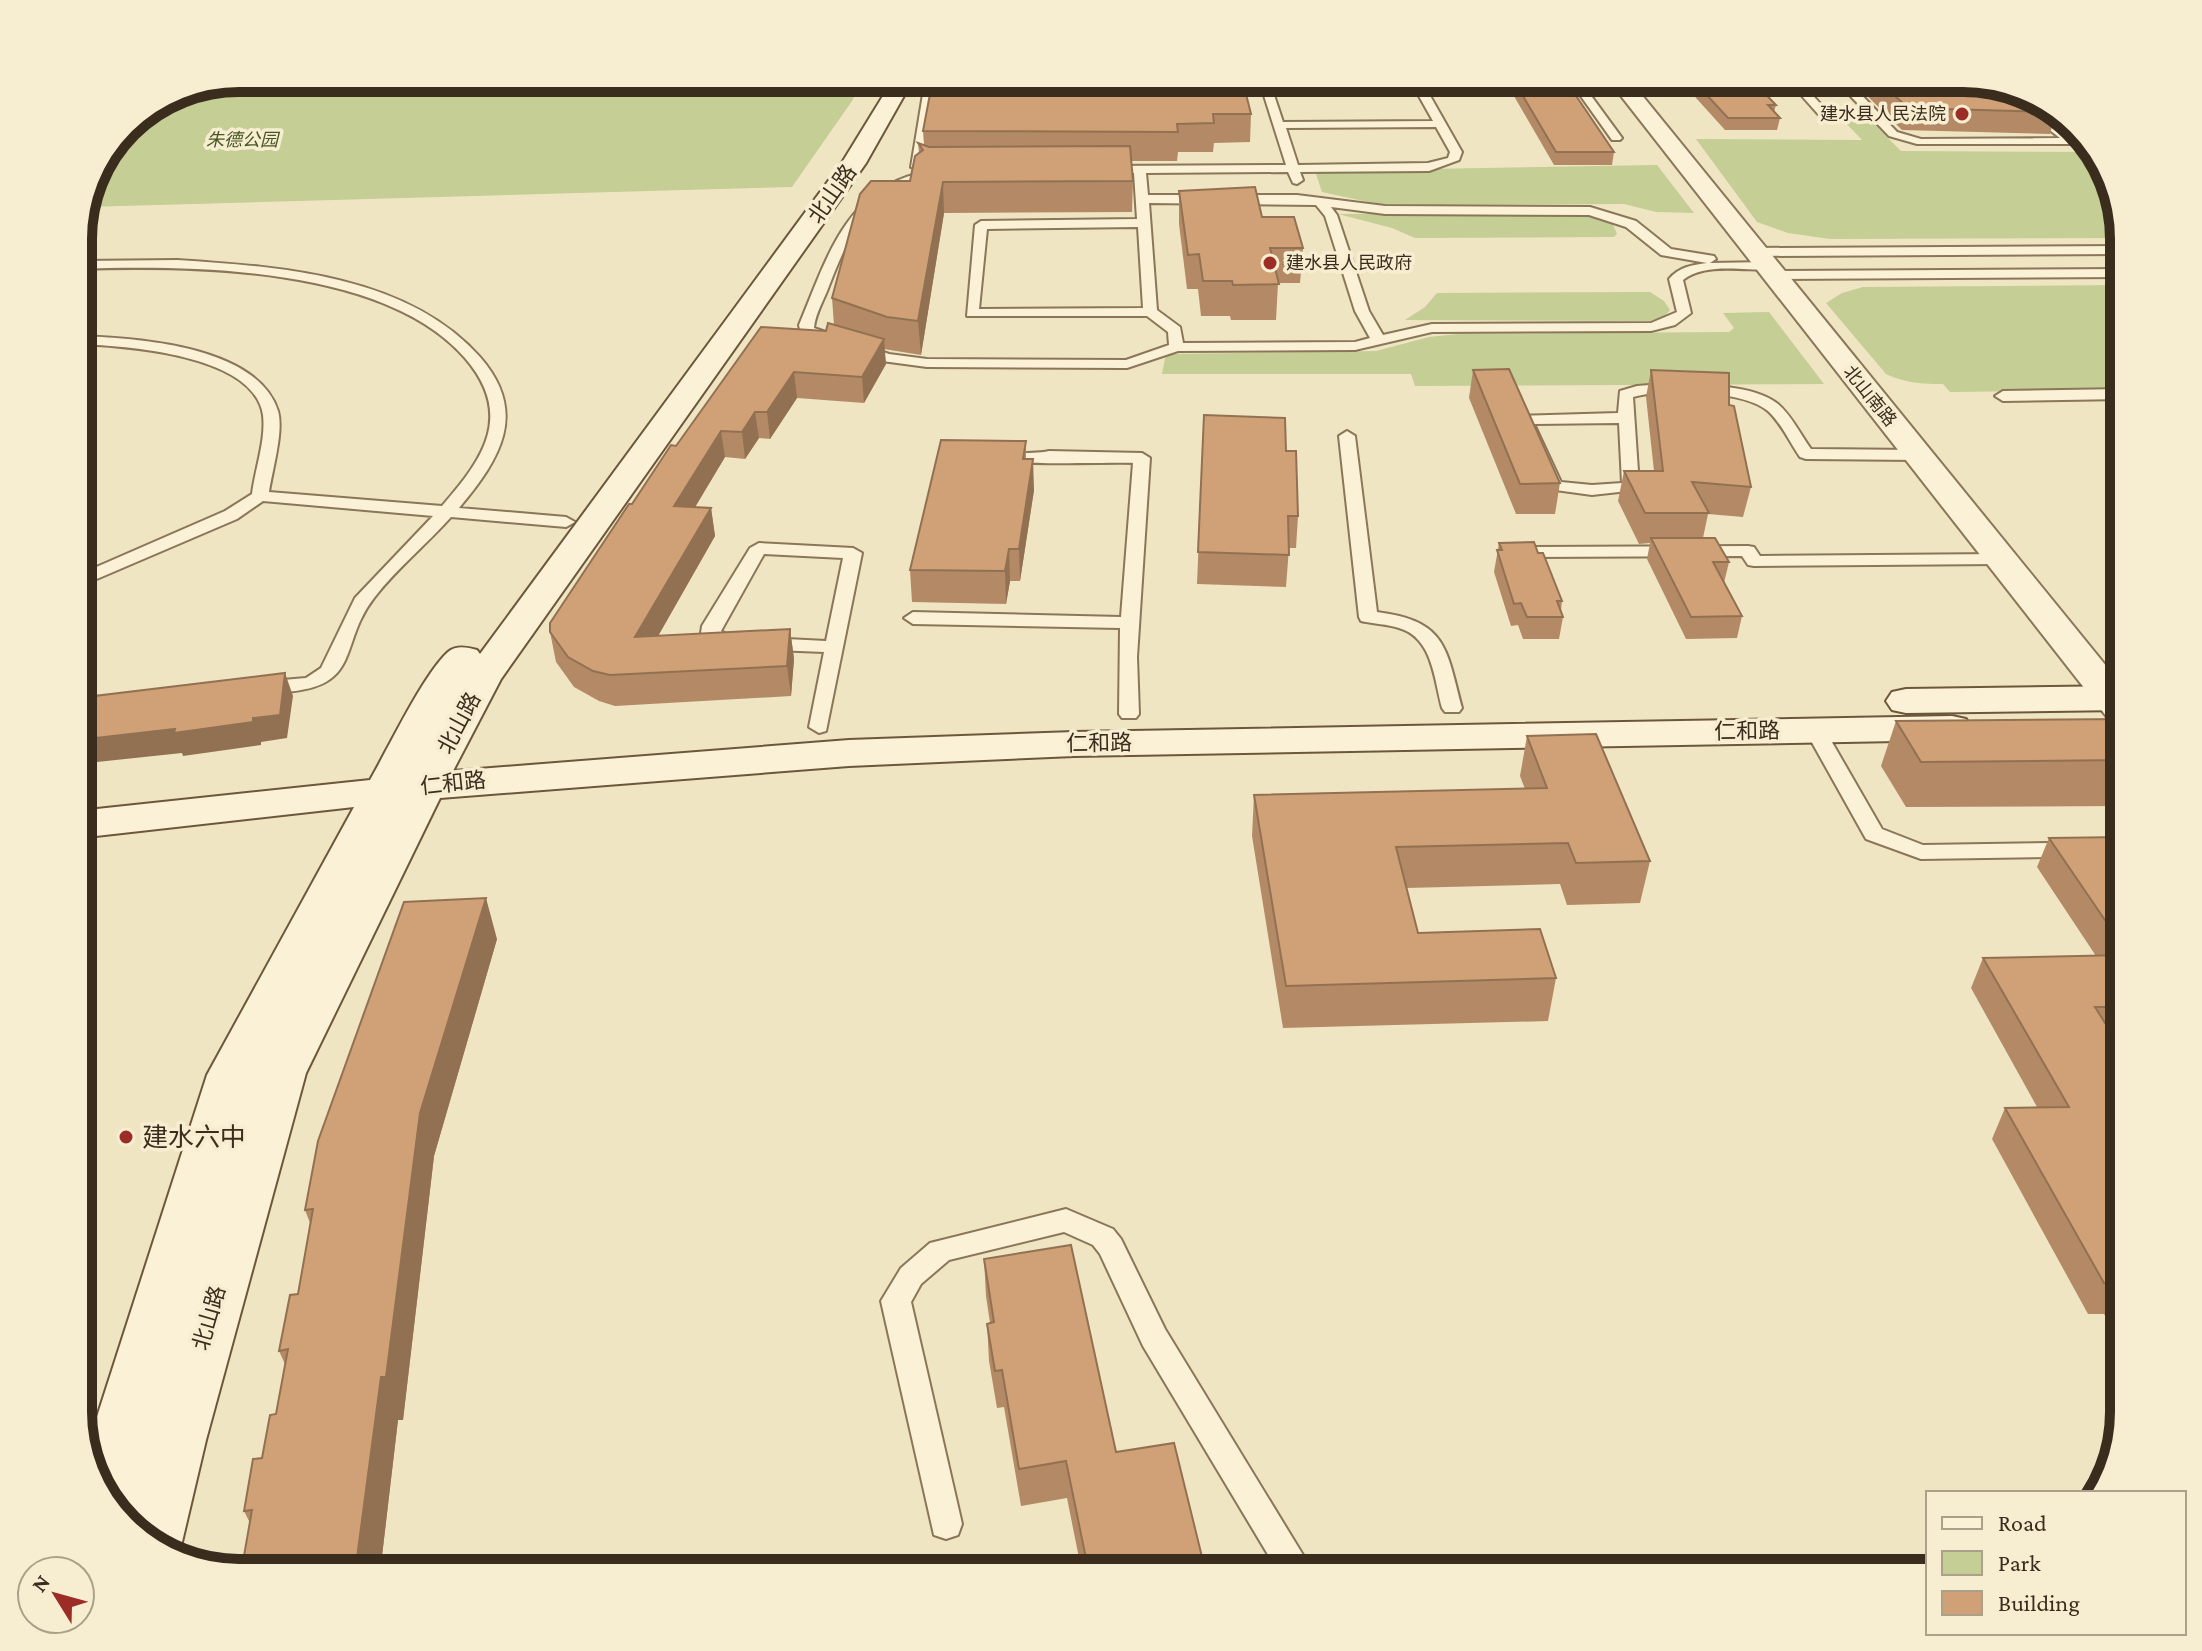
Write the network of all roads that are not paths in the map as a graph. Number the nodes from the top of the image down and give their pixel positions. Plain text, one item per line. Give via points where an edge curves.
1 (877, 92) edge
2 (896, 92) edge
3 (935, 92) edge
4 (1268, 92) edge
5 (1421, 92) edge
6 (1582, 92) edge
7 (1628, 92) edge
8 (1804, 92) edge
9 (1853, 92) edge
10 (2025, 106) edge
11 (1822, 112) dead end
12 (1439, 124) junction
13 (1279, 125) junction
14 (1616, 138) dead end
15 (1293, 168) junction
16 (946, 169) edge
17 (1095, 170) edge
18 (1140, 170) junction
19 (918, 173) junction
20 (931, 184) edge
21 (1097, 184) edge
22 (1112, 184) edge
23 (1127, 184) edge
24 (1142, 184) junction
25 (1144, 199) junction
26 (1304, 200) junction
27 (1319, 201) junction
28 (1141, 223) junction
29 (2110, 251) edge
30 (1764, 263) junction
31 (92, 265) edge
32 (2110, 273) edge
33 (1150, 312) junction
34 (92, 342) edge
35 (1379, 342) junction
36 (1176, 347) junction
37 (2110, 394) edge
38 (2003, 396) dead end
39 (1626, 418) junction
40 (1347, 436) dead end
41 (1918, 455) junction
42 (991, 458) edge
43 (260, 496) junction
44 (445, 511) junction
45 (566, 522) junction
46 (1532, 552) edge
47 (2001, 559) junction
48 (92, 576) edge
49 (913, 618) dead end
50 (1129, 623) junction
51 (834, 647) junction
52 (237, 690) edge
53 (2110, 694) edge
54 (1452, 708) junction
55 (2110, 708) edge
56 (2110, 709) edge
57 (1129, 714) junction
58 (819, 727) junction
59 (1815, 730) junction
60 (413, 773) junction
61 (92, 795) edge
62 (92, 823) edge
63 (2110, 849) edge
64 (109, 1480) edge
65 (946, 1524) dead end
66 (152, 1531) edge
67 (1289, 1559) edge

1 - 45 street, 北山路 via 833,163
2 - 60 street, 北山路 via 854,163
3 - 19 lane via 928,94 915,164
4 - 13 lane
5 - 12 lane
6 - 14 lane
7 - 30 street, 北山南路
8 - 11 lane
9 - 10 lane via 1903,138 2072,141
12 - 13 lane
12 - 15 lane via 1456,152 1445,164
13 - 15 lane
15 - 18 lane
15 - 26 lane
16 - 19 lane
17 - 18 lane
18 - 24 lane
19 - 20 lane via 914,184
19 - 36 lane via 883,189 857,214 807,330 887,358 927,363 1127,364
21 - 22 lane
23 - 24 lane
24 - 25 lane
25 - 26 lane
25 - 28 lane
26 - 27 lane
27 - 30 lane via 1385,210 1590,211 1623,220 1658,248 1676,255
27 - 35 lane via 1331,215 1362,311
28 - 33 lane
28 - 33 lane via 981,225 972,313
29 - 30 lane
30 - 32 lane
30 - 35 lane via 1680,273 1676,279 1684,313 1651,327 1432,328
30 - 41 street, 北山南路
31 - 44 lane via 212,268 304,279 373,294 439,325 480,365 499,409 497,434 485,463
33 - 36 lane via 1175,330
34 - 43 lane via 178,352 214,363 259,391 271,414
35 - 36 lane
37 - 38 lane
39 - 39 lane via 1631,486 1617,489 1554,485 1524,419
39 - 41 lane via 1625,394 1635,389 1726,393 1770,405 1806,454
40 - 54 lane via 1368,617 1401,620 1428,635
41 - 47 street, 北山南路
42 - 50 lane via 1142,458
43 - 44 lane
43 - 48 lane via 231,515
44 - 45 lane
44 - 52 lane via 364,598 332,666 317,682
45 - 60 street, 北山路 via 449,677
46 - 47 lane via 1748,551 1754,561
47 - 53 street, 北山南路
49 - 50 lane
50 - 57 lane
51 - 51 lane via 853,553 759,548 711,626 711,633 725,642
51 - 58 lane
54 - 55 street, 仁和路
54 - 57 street, 仁和路
56 - 59 street, 仁和路
57 - 58 street, 仁和路
58 - 60 street, 仁和路
59 - 60 street, 仁和路 via 976,747
59 - 63 lane via 1874,834 1901,846 1921,852
60 - 61 street, 仁和路
60 - 62 street, 仁和路
60 - 64 street, 北山路 via 233,1075
60 - 66 street, 北山路 via 280,1073
65 - 67 lane via 896,1301 911,1276 940,1251 1066,1220 1090,1228 1111,1247 1154,1337

